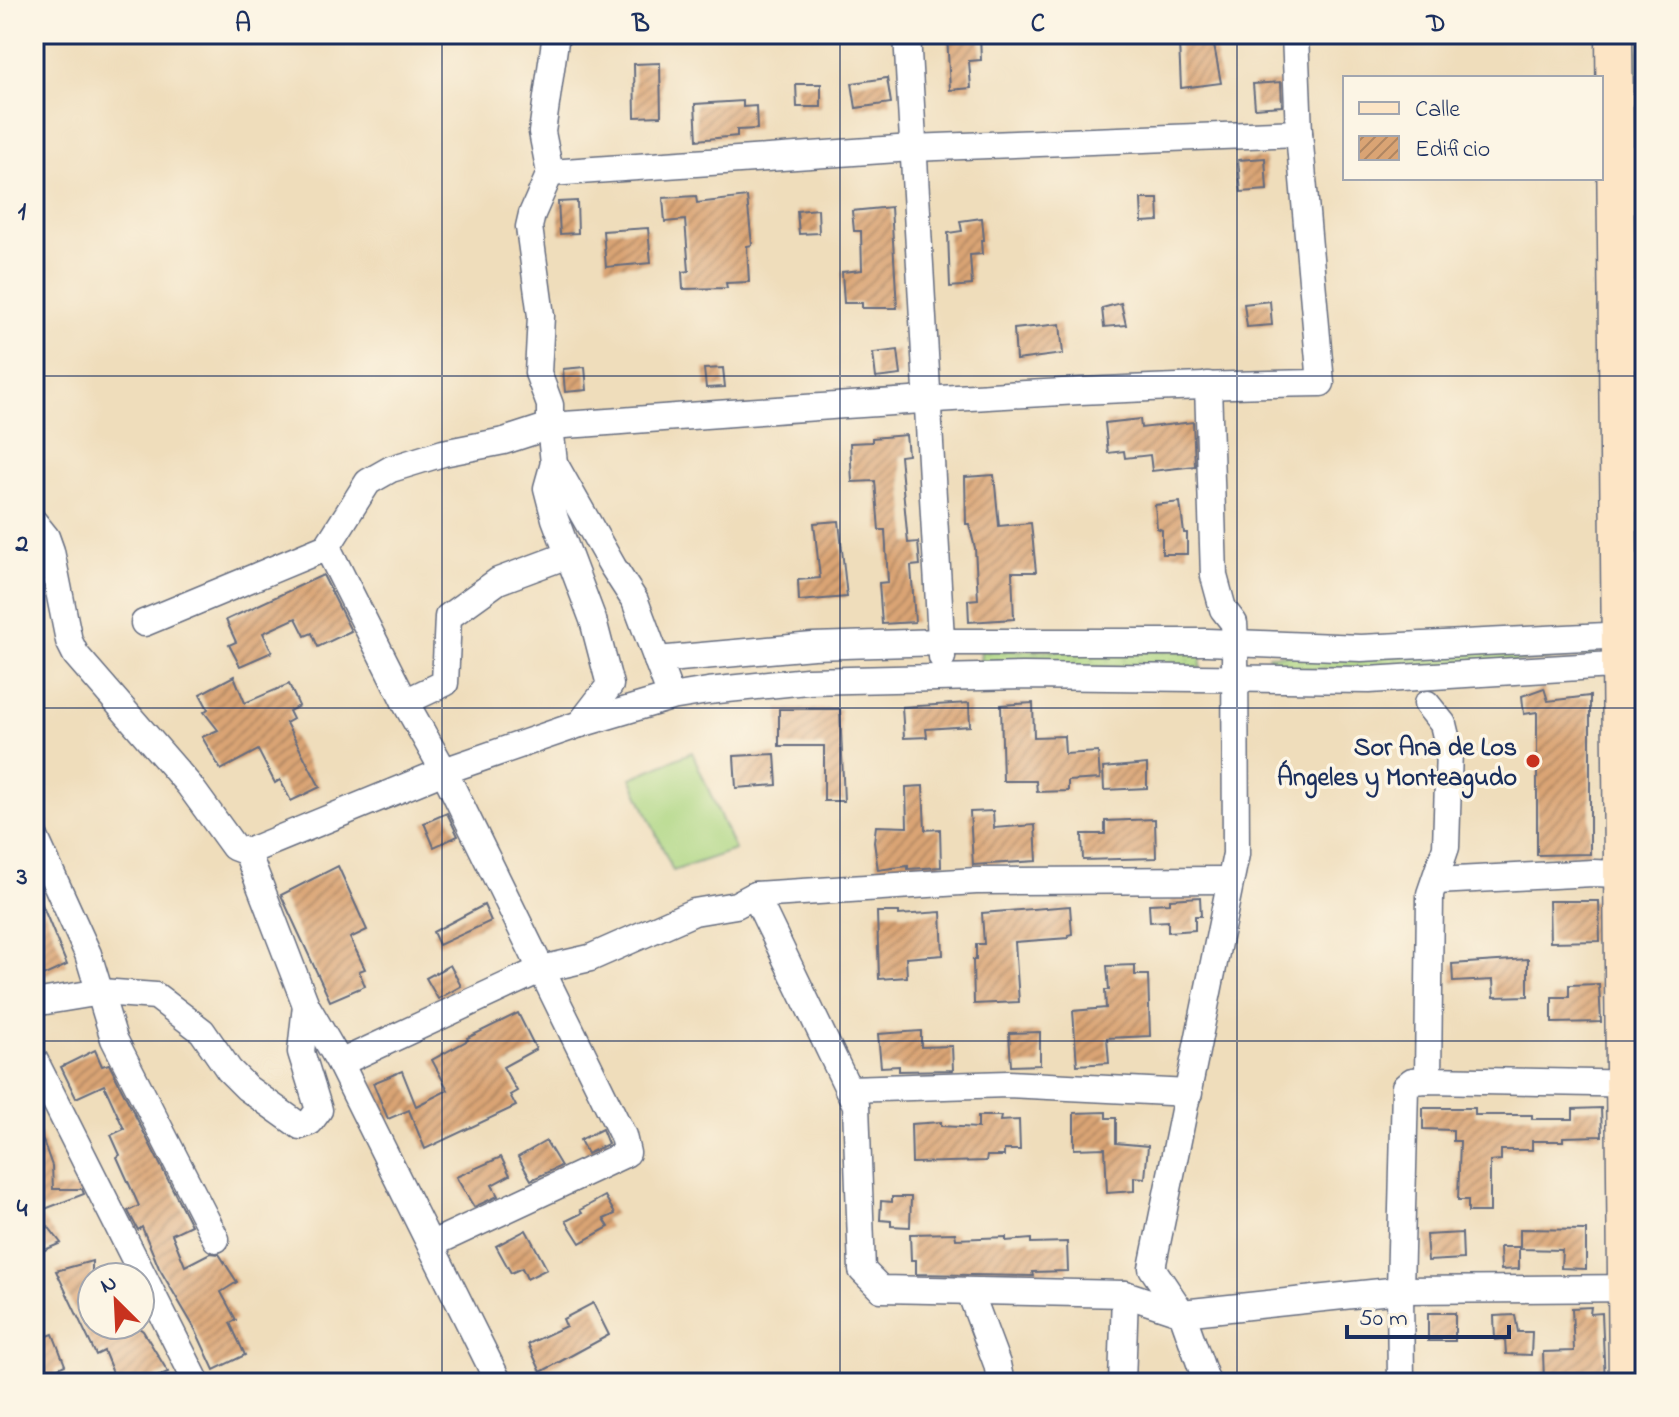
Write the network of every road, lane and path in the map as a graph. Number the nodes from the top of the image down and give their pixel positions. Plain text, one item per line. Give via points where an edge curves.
1 (556, 34) edge
2 (907, 34) edge
3 (1295, 34) edge
4 (1614, 34) edge
5 (1299, 133) junction
6 (1630, 139) edge
7 (912, 148) junction
8 (550, 173) junction
9 (1208, 385) junction
10 (1632, 395) edge
11 (929, 399) junction
12 (550, 426) junction
13 (554, 463) junction
14 (34, 522) edge
15 (327, 547) junction
16 (568, 555) junction
17 (144, 623) dead end
18 (941, 642) junction
19 (1235, 643) junction
20 (1633, 649) edge
21 (657, 660) junction
22 (943, 678) junction
23 (1236, 679) junction
24 (671, 697) junction
25 (405, 702) junction
26 (1427, 704) dead end
27 (580, 724) junction
28 (444, 771) junction
29 (34, 835) edge
30 (247, 852) junction
31 (1634, 873) edge
32 (1230, 880) junction
33 (1436, 881) junction
34 (755, 895) junction
35 (542, 969) junction
36 (101, 992) junction
37 (34, 1003) edge
38 (306, 1005) junction
39 (34, 1059) edge
40 (340, 1063) junction
41 (1428, 1080) junction
42 (1634, 1084) edge
43 (848, 1089) junction
44 (1189, 1093) junction
45 (216, 1239) dead end
46 (432, 1244) junction
47 (1636, 1287) edge
48 (1400, 1290) junction
49 (970, 1292) junction
50 (1125, 1294) junction
51 (1182, 1313) junction
52 (197, 1383) edge
53 (499, 1383) edge
54 (1001, 1383) edge
55 (1122, 1383) edge
56 (1207, 1383) edge
57 (1401, 1383) edge
58 (1627, 1383) edge

1 - 8 street via 542,132
2 - 7 street
3 - 5 street
4 - 6 street
5 - 7 street
5 - 9 street via 1321,383
6 - 10 street
7 - 8 street
7 - 11 street
8 - 12 street via 529,227 541,316 538,373 550,405
9 - 11 street
9 - 19 street via 1214,576 1223,609 1234,623
10 - 20 street
11 - 12 street
11 - 18 street
12 - 13 street
12 - 15 street via 391,469 368,482
13 - 16 street via 547,488
13 - 21 street via 635,601
14 - 30 street via 51,551 76,655 189,785 234,847
15 - 17 street
15 - 25 street
16 - 25 street via 498,581 448,617 445,683
16 - 27 street via 610,685
18 - 19 street
18 - 21 street via 813,646
18 - 22 street
19 - 20 street
19 - 23 street
20 - 23 street via 1369,680
20 - 31 street
21 - 24 street
22 - 23 street
22 - 24 street via 807,681
23 - 32 street via 1236,854
24 - 27 street
25 - 28 street
26 - 33 street via 1443,724 1449,749 1446,847
27 - 28 street
28 - 30 street
28 - 35 street
29 - 36 street
30 - 38 street
31 - 33 street
31 - 42 street
32 - 34 street via 976,881
32 - 44 street
33 - 41 street via 1430,894
34 - 35 street via 736,905 694,912 590,958
34 - 43 street
35 - 40 street
35 - 46 street via 627,1153
36 - 37 street
36 - 38 street via 156,996 174,1008 202,1031 247,1088 300,1126 319,1110 301,1052
36 - 45 street via 114,1039
38 - 40 street
39 - 52 street
40 - 46 street
41 - 42 street
41 - 48 street via 1412,1081 1402,1094
42 - 47 street
43 - 44 street via 1008,1084
43 - 49 street via 856,1105 862,1270 881,1289
44 - 51 street via 1152,1268
46 - 53 street
47 - 48 street
47 - 58 street
48 - 51 street
48 - 57 street
49 - 50 street
49 - 54 street
50 - 51 street
50 - 55 street
51 - 56 street

